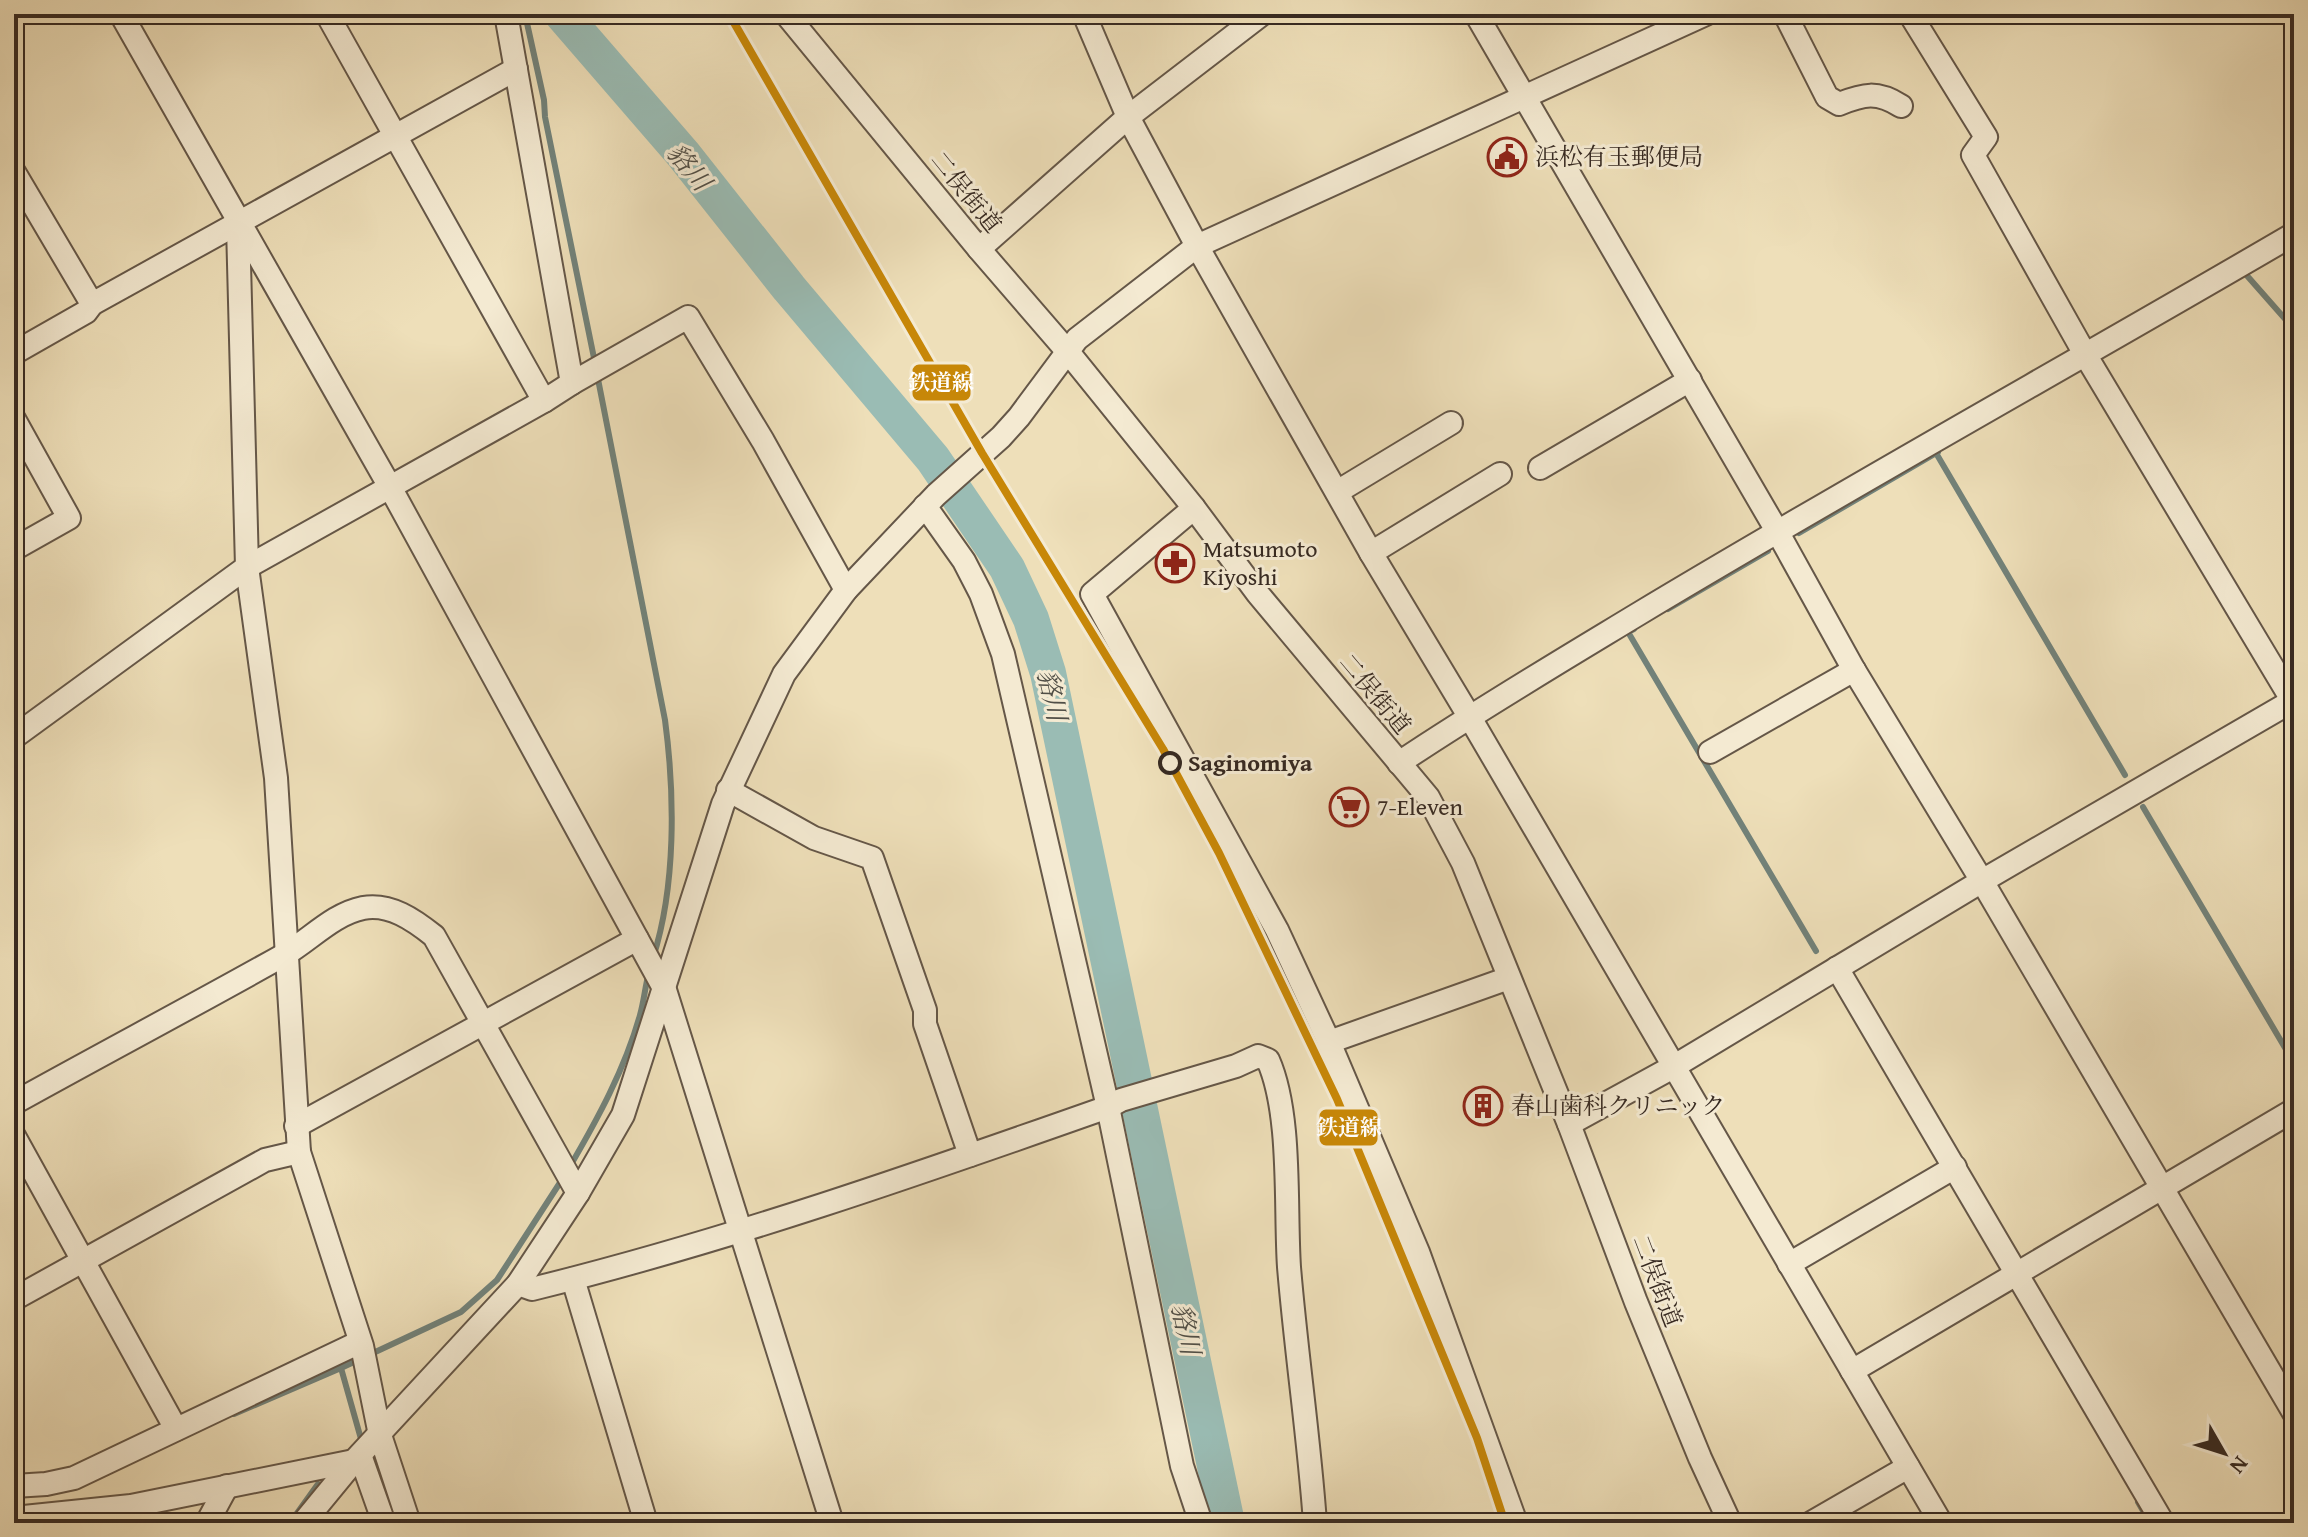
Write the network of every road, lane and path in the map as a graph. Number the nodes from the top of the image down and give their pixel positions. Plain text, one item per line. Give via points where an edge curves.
1 (121, 14) edge
2 (327, 14) edge
3 (506, 14) edge
4 (786, 14) edge
5 (1084, 14) edge
6 (1262, 14) edge
7 (1476, 14) edge
8 (1706, 14) edge
9 (1785, 14) edge
10 (1910, 14) edge
11 (516, 69) junction
12 (1525, 96) junction
13 (1901, 106) dead end
14 (1128, 117) junction
15 (393, 135) junction
16 (14, 172) edge
17 (238, 221) junction
18 (2294, 234) edge
19 (1197, 246) junction
20 (979, 249) junction
21 (92, 304) junction
22 (1068, 352) junction
23 (14, 353) edge
24 (2086, 356) junction
25 (578, 379) junction
26 (1690, 380) junction
27 (544, 401) junction
28 (14, 419) edge
29 (1451, 423) dead end
30 (1540, 468) dead end
31 (1500, 474) dead end
32 (390, 487) junction
33 (1337, 492) junction
34 (931, 501) junction
35 (1194, 508) junction
36 (1777, 531) junction
37 (14, 549) edge
38 (1371, 553) junction
39 (247, 567) junction
40 (846, 590) junction
41 (1854, 670) junction
42 (2294, 701) edge
43 (1469, 716) junction
44 (14, 737) edge
45 (1710, 752) dead end
46 (1399, 763) junction
47 (728, 790) junction
48 (1982, 881) junction
49 (640, 945) junction
50 (288, 953) junction
51 (1837, 968) junction
52 (1509, 978) junction
53 (662, 984) junction
54 (484, 1025) junction
55 (1329, 1042) junction
56 (1673, 1067) junction
57 (14, 1103) edge
58 (1114, 1103) junction
59 (2294, 1110) edge
60 (1569, 1124) junction
61 (296, 1126) junction
62 (14, 1136) edge
63 (299, 1152) junction
64 (970, 1155) junction
65 (1947, 1171) junction
66 (570, 1179) junction
67 (2162, 1187) junction
68 (740, 1230) junction
69 (83, 1261) junction
70 (1789, 1264) junction
71 (2017, 1273) junction
72 (573, 1279) junction
73 (518, 1284) junction
74 (14, 1299) edge
75 (361, 1344) junction
76 (1852, 1371) junction
77 (2294, 1413) edge
78 (176, 1429) junction
79 (380, 1435) junction
80 (357, 1458) junction
81 (1908, 1467) junction
82 (14, 1486) edge
83 (227, 1486) junction
84 (131, 1506) junction
85 (14, 1518) edge
86 (114, 1523) edge
87 (207, 1523) edge
88 (303, 1523) edge
89 (384, 1523) edge
90 (409, 1523) edge
91 (646, 1523) edge
92 (832, 1523) edge
93 (1201, 1523) edge
94 (1315, 1523) edge
95 (1516, 1523) edge
96 (1730, 1523) edge
97 (1811, 1523) edge
98 (1941, 1523) edge
99 (2163, 1523) edge

1 - 17 street
2 - 15 street
3 - 11 street
4 - 20 street, 二俣街道
5 - 14 street
6 - 14 street
7 - 12 street
8 - 12 street
9 - 13 street via 1827,97 1839,104 1867,94
10 - 24 street via 1986,137 1973,155
11 - 15 street
11 - 25 street
12 - 19 street
12 - 26 street
14 - 19 street
14 - 20 street
15 - 17 street
15 - 27 street
16 - 21 street
17 - 21 street
17 - 32 street
17 - 39 street
18 - 24 street
19 - 22 street via 1077,339
19 - 33 street
20 - 22 street, 二俣街道
21 - 23 street
22 - 34 street via 1019,417
22 - 35 street, 二俣街道
24 - 36 street
24 - 42 street
25 - 27 street
25 - 40 street via 688,317
26 - 30 street
26 - 36 street
27 - 32 street
28 - 37 street via 69,518
29 - 33 street
31 - 38 street
32 - 39 street
32 - 49 street
33 - 38 street
34 - 40 street
34 - 58 street via 981,594 1003,654
35 - 46 street, 二俣街道 via 1258,594
35 - 55 street via 1092,594 1277,930
36 - 41 street
36 - 43 street
38 - 43 street
39 - 44 street
39 - 50 street via 276,778
40 - 47 street via 784,674
41 - 45 street
41 - 48 street
42 - 48 street
43 - 46 street
43 - 56 street
46 - 52 street, 二俣街道 via 1428,797 1463,863
47 - 53 street
47 - 64 street via 814,838 872,858
48 - 51 street
48 - 67 street
49 - 53 street
49 - 54 street
50 - 54 street via 335,919 381,906 414,920 434,936
50 - 57 street
50 - 61 street
51 - 56 street
51 - 65 street
52 - 55 street
52 - 60 street, 二俣街道
53 - 66 street via 623,1115
53 - 68 street
54 - 61 street
54 - 66 street
55 - 95 street via 1418,1252
56 - 60 street
56 - 70 street
58 - 64 street
58 - 93 street via 1182,1466
58 - 94 street via 1258,1056 1268,1060 1285,1151 1289,1266
59 - 67 street
60 - 96 street, 二俣街道 via 1642,1316
61 - 63 street
62 - 69 street
63 - 69 street via 265,1160
63 - 75 street
64 - 68 street
65 - 70 street
65 - 71 street
66 - 73 street
67 - 71 street
67 - 77 street
68 - 72 street
68 - 92 street
69 - 74 street
69 - 78 street
70 - 76 street
71 - 76 street
71 - 99 street
72 - 73 street via 532,1289
72 - 91 street
73 - 79 street
75 - 78 street
75 - 79 street
76 - 81 street
78 - 82 street via 74,1478
79 - 80 street
79 - 90 street
80 - 83 street
80 - 88 street
80 - 89 street
81 - 97 street
81 - 98 street
83 - 84 street
83 - 87 street
84 - 85 street
84 - 86 street

